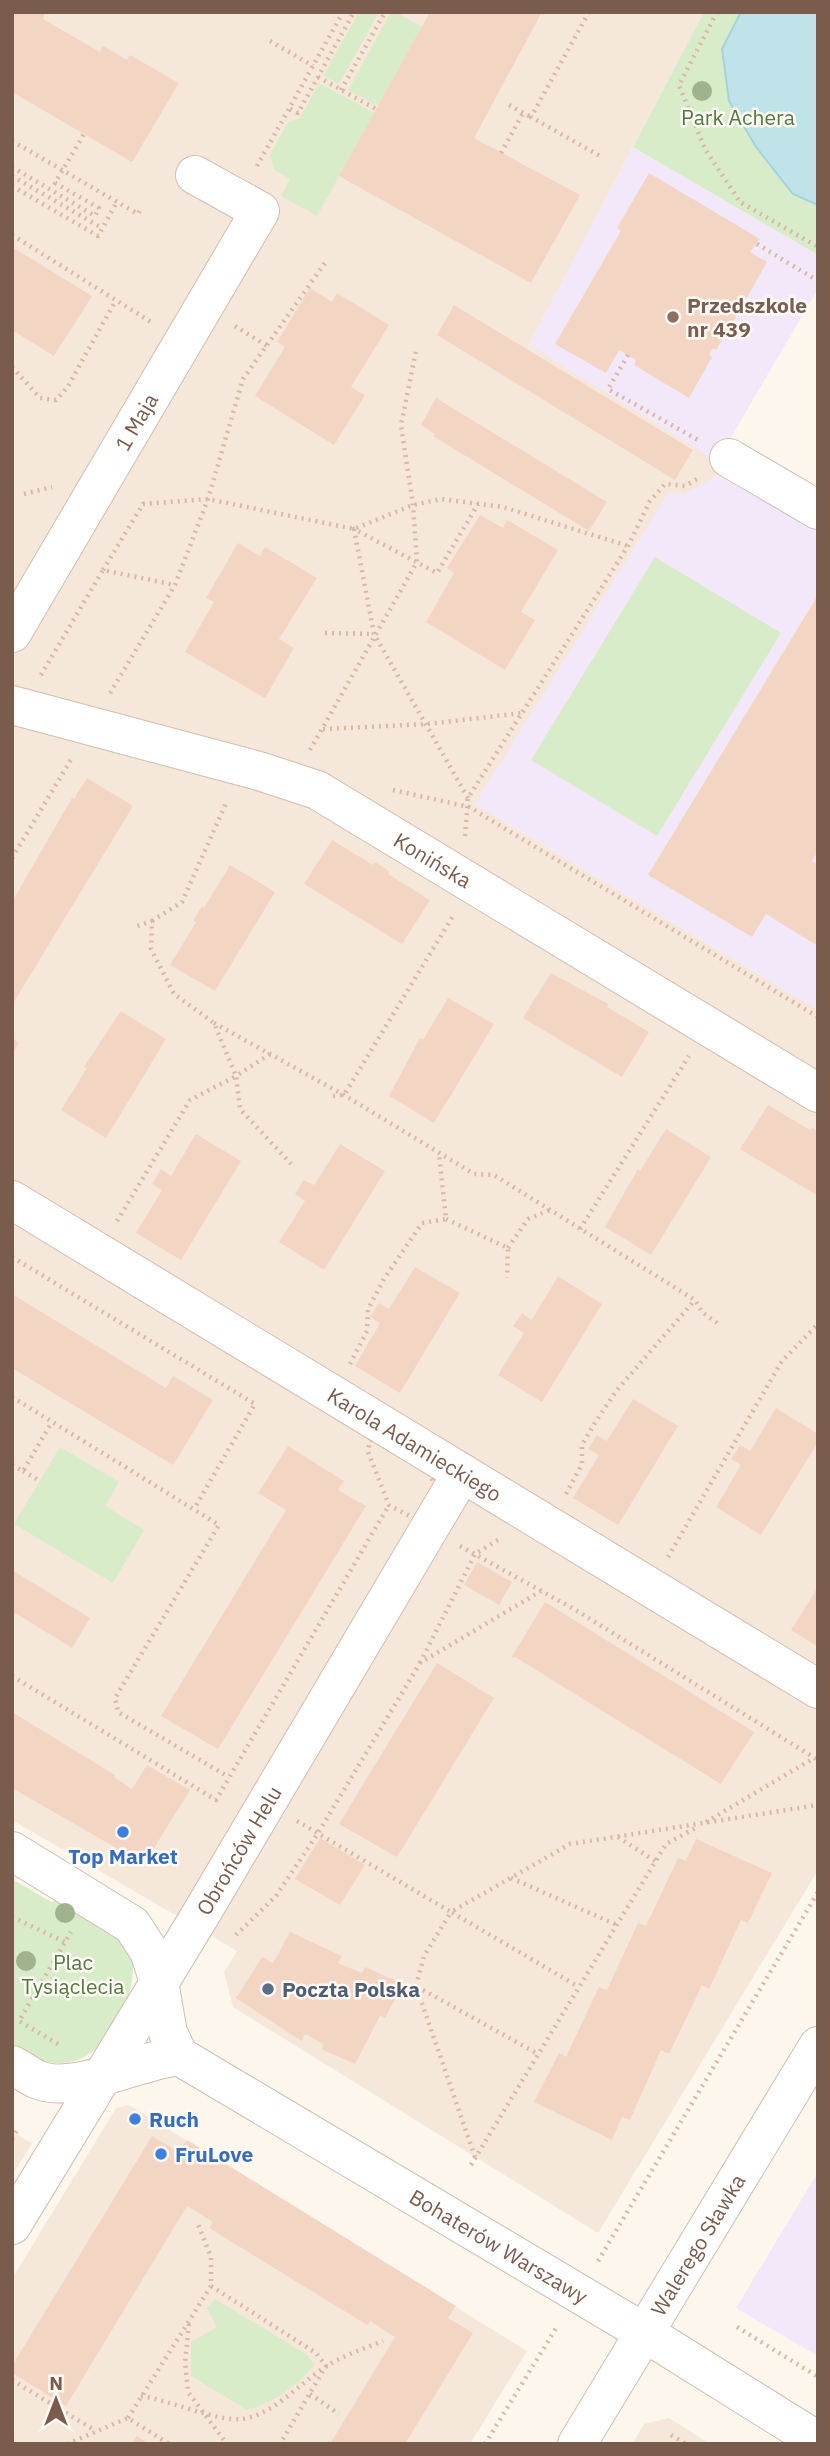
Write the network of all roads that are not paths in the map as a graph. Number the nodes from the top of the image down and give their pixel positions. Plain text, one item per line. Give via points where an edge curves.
1 (195, 175) dead end
2 (729, 458) road end
3 (818, 510) edge
4 (12, 633) edge
5 (14, 706) edge
6 (818, 1093) edge
7 (12, 1200) edge
8 (462, 1473) junction
9 (818, 1689) edge
10 (12, 1851) edge
11 (159, 1983) junction
12 (818, 2046) edge
13 (179, 2056) junction
14 (12, 2065) edge
15 (102, 2076) junction
16 (12, 2225) edge
17 (645, 2333) junction
18 (818, 2441) edge
19 (577, 2444) edge

1 - 4 street, 1 Maja via 260,211
2 - 3 street
5 - 6 street, Konińska via 317,790
7 - 8 street, Karola Adamieckiego
8 - 9 street, Karola Adamieckiego via 550,1507
8 - 11 street, Obrońców Helu via 423,1524 267,1803
10 - 11 street via 132,1925 149,1951
11 - 13 street via 162,2010
11 - 15 street, Obrońców Helu
12 - 17 street, Walerego Sławka
13 - 15 street via 156,2058
13 - 17 street, Bohaterów Warszawy
14 - 15 street via 38,2080 72,2083
15 - 16 street, Obrońców Helu
17 - 18 street, Bohaterów Warszawy
17 - 19 street, Walerego Sławka

